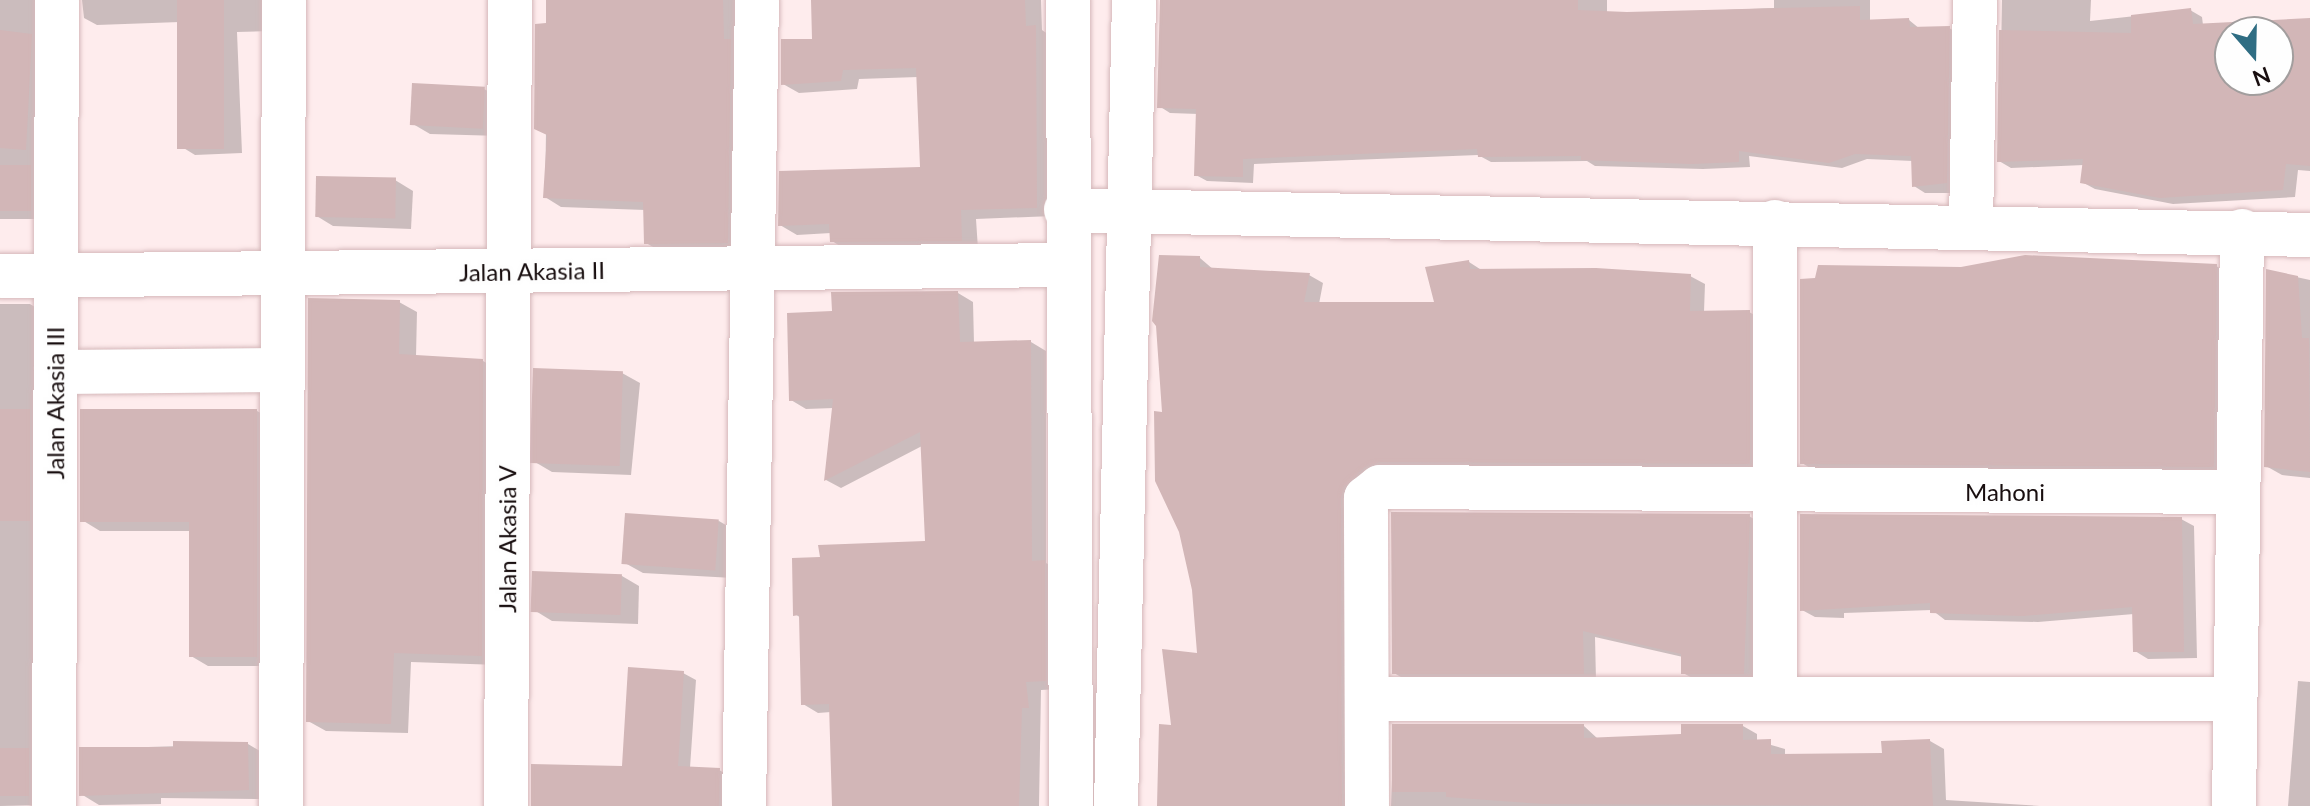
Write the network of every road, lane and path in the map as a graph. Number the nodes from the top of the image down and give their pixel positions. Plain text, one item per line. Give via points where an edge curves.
1 (57, 0) edge
2 (284, 0) edge
3 (510, 0) edge
4 (757, 0) edge
5 (1068, 0) edge
6 (1134, 0) edge
7 (1975, 0) edge
8 (1132, 209) junction
9 (1066, 210) junction
10 (1775, 222) junction
11 (1971, 226) junction
12 (2242, 231) junction
13 (2310, 235) edge
14 (1065, 265) junction
15 (753, 268) junction
16 (508, 271) junction
17 (283, 273) junction
18 (0, 276) edge
19 (56, 276) junction
20 (283, 370) junction
21 (56, 372) junction
22 (1774, 491) junction
23 (2237, 492) junction
24 (1775, 695) junction
25 (1367, 699) junction
26 (2234, 699) junction
27 (54, 806) edge
28 (281, 806) edge
29 (506, 806) edge
30 (744, 806) edge
31 (1071, 806) edge
32 (1116, 806) edge
33 (1367, 806) edge
34 (2234, 806) edge

1 - 19 street, Jalan Akasia III
2 - 17 street
3 - 16 street, Jalan Akasia V
4 - 15 street
5 - 9 street
6 - 8 street
7 - 11 street
8 - 9 street
8 - 10 street
8 - 32 street
9 - 14 street
10 - 11 street
10 - 22 street
11 - 12 street
12 - 13 street
12 - 23 street
14 - 15 street, Jalan Akasia II
14 - 31 street
15 - 16 street, Jalan Akasia II
15 - 30 street
16 - 17 street, Jalan Akasia II
16 - 29 street, Jalan Akasia V
17 - 19 street, Jalan Akasia II
17 - 20 street
18 - 19 street, Jalan Akasia II
19 - 21 street, Jalan Akasia III
20 - 21 street
20 - 28 street
21 - 27 street, Jalan Akasia III
22 - 23 street, Mahoni
22 - 24 street
22 - 25 street, Mahoni via 1371,491 1366,498
23 - 26 street
24 - 25 street
24 - 26 street
25 - 33 street
26 - 34 street

